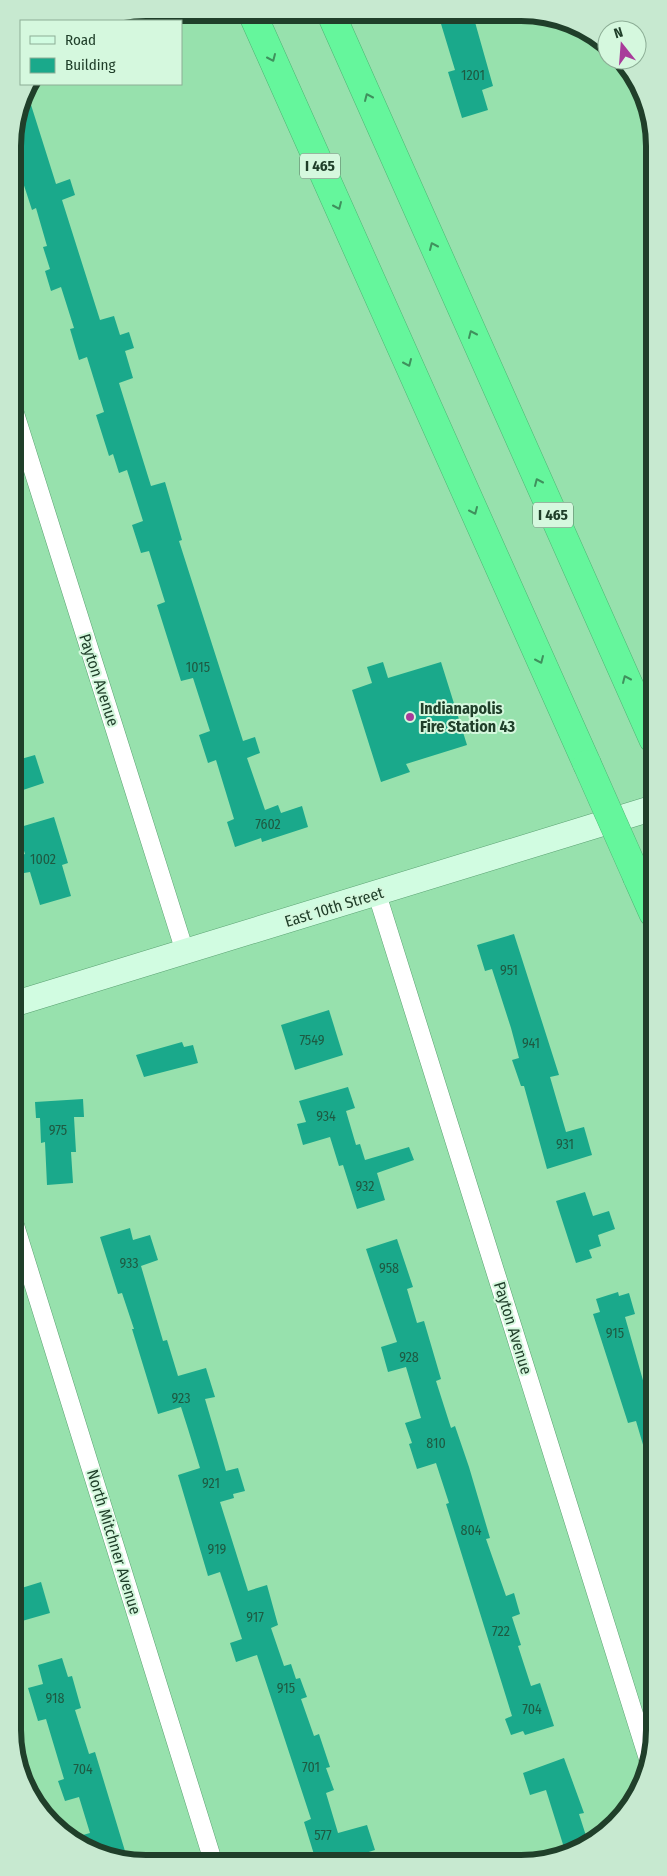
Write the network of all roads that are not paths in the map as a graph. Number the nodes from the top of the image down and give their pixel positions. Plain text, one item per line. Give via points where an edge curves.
1 (334, 21) edge
2 (256, 22) edge
3 (22, 435) edge
4 (646, 722) edge
5 (646, 810) edge
6 (377, 894) junction
7 (646, 897) edge
8 (185, 952) junction
9 (21, 1002) edge
10 (21, 1245) edge
11 (644, 1746) edge
12 (211, 1855) edge

4 -> 1 highway, I 465
2 -> 7 highway, I 465, bridge
3 - 8 street, Payton Avenue
5 - 6 main road, East 10th Street
6 - 8 main road, East 10th Street
6 - 11 street, Payton Avenue
8 - 9 main road, East 10th Street
10 - 12 street, North Mitchner Avenue

